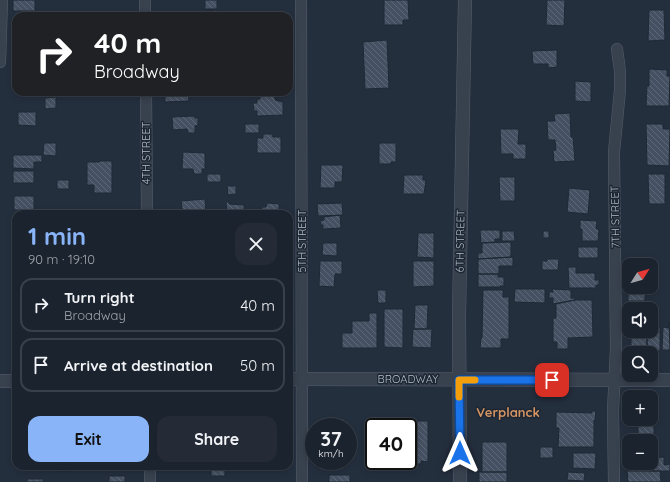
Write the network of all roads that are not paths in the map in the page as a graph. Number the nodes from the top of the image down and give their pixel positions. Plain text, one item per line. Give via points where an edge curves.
1 (2, 0) edge
2 (145, 0) edge
3 (301, 0) edge
4 (465, 0) edge
5 (145, 12) edge
6 (617, 49) dead end
7 (0, 62) edge
8 (146, 96) edge
9 (147, 210) edge
10 (293, 379) edge
11 (302, 379) junction
12 (459, 380) junction
13 (614, 380) junction
14 (670, 380) edge
15 (0, 381) edge
16 (12, 381) edge
17 (150, 470) edge
18 (150, 482) edge
19 (302, 482) edge
20 (460, 482) edge
21 (614, 482) edge

1 - 7 street
2 - 5 street
3 - 11 street, 5TH STREET
4 - 12 street, 6TH STREET
6 - 13 street, 7TH STREET via 620,84 614,152
8 - 9 street, 4TH STREET
10 - 11 street, BROADWAY
11 - 12 street, BROADWAY
11 - 19 street, 5TH STREET
12 - 13 street, BROADWAY
12 - 20 street, 6TH STREET
13 - 14 street, BROADWAY
13 - 21 street, 7TH STREET
15 - 16 street
17 - 18 street

